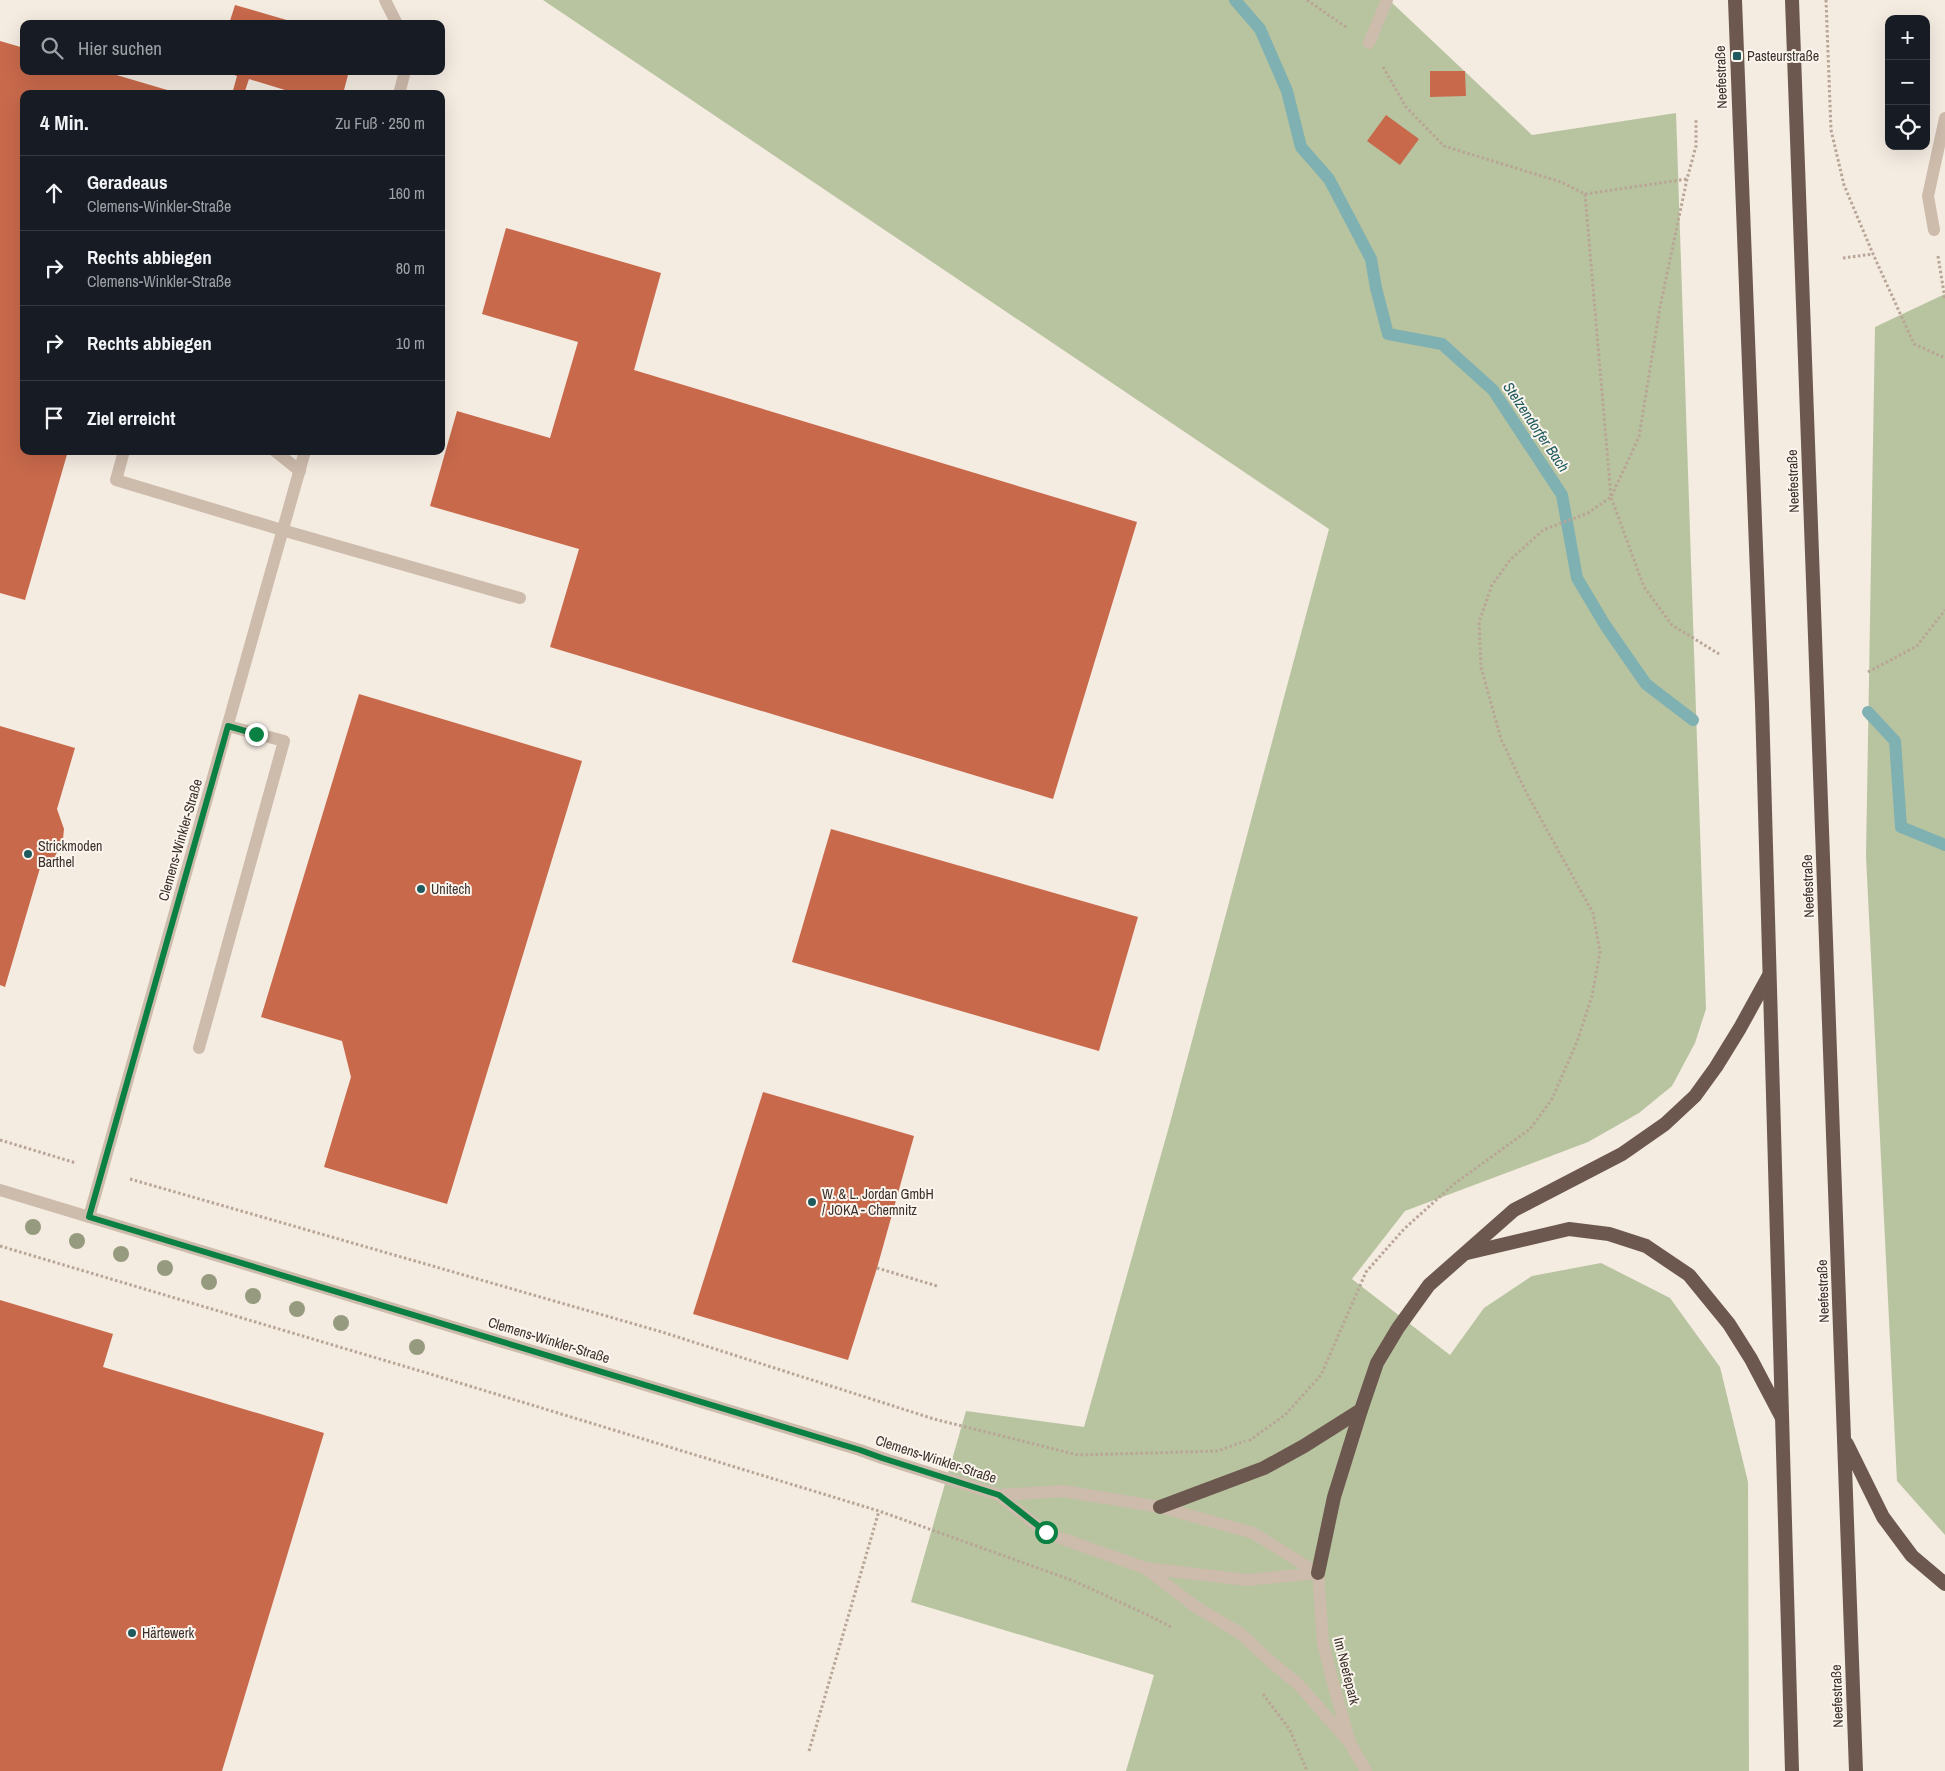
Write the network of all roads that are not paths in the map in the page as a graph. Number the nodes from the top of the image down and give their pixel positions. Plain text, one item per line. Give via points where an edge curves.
1 (386, 0) edge
2 (1387, 0) edge
3 (1734, 0) edge
4 (1792, 0) edge
5 (395, 20) edge
6 (1369, 42) road end
7 (405, 75) edge
8 (400, 90) edge
9 (1945, 118) edge
10 (1934, 230) road end
11 (123, 455) edge
12 (280, 455) edge
13 (304, 455) edge
14 (300, 471) junction
15 (282, 530) junction
16 (520, 598) dead end
17 (228, 726) junction
18 (1769, 977) junction
19 (199, 1048) dead end
20 (0, 1190) edge
21 (89, 1217) junction
22 (1464, 1253) junction
23 (1361, 1410) junction
24 (1783, 1421) junction
25 (1844, 1439) junction
26 (999, 1495) junction
27 (1160, 1507) junction
28 (1144, 1568) junction
29 (1318, 1573) junction
30 (1945, 1584) edge
31 (1350, 1743) junction
32 (1366, 1771) edge
33 (1792, 1771) edge
34 (1856, 1771) edge

1 - 5 street
2 - 6 street
3 - 18 highway, Neefestraße via 1762,704
4 - 25 highway, Neefestraße
7 - 8 street
9 - 10 street via 1928,196
11 - 15 street via 116,480
12 - 14 street
13 - 14 street, Clemens-Winkler-Straße
14 - 15 street, Clemens-Winkler-Straße
15 - 16 street
15 - 17 street, Clemens-Winkler-Straße
17 - 19 street via 284,741
17 - 21 street, Clemens-Winkler-Straße
18 - 22 highway via 1716,1067 1695,1096 1664,1124 1622,1154 1514,1210
18 - 24 highway, Neefestraße
20 - 21 street, Clemens-Winkler-Straße
21 - 26 street, Clemens-Winkler-Straße via 851,1447
22 - 23 highway via 1428,1285 1398,1328 1377,1363
22 - 24 highway via 1569,1229 1609,1234 1646,1246 1689,1275 1729,1324
23 - 27 highway via 1264,1468
23 - 29 highway via 1334,1497
24 - 33 highway, Neefestraße
25 - 30 highway via 1883,1517 1912,1556
25 - 34 highway, Neefestraße
26 - 27 street, Clemens-Winkler-Straße via 1063,1490
26 - 28 street, Clemens-Winkler-Straße via 1046,1532
27 - 29 street, Clemens-Winkler-Straße via 1253,1533
28 - 29 street, Clemens-Winkler-Straße via 1247,1580
28 - 31 street, Clemens-Winkler-Straße via 1196,1607 1240,1633 1298,1684
29 - 31 street, Im Neefepark via 1323,1643
31 - 32 street, Im Neefepark

